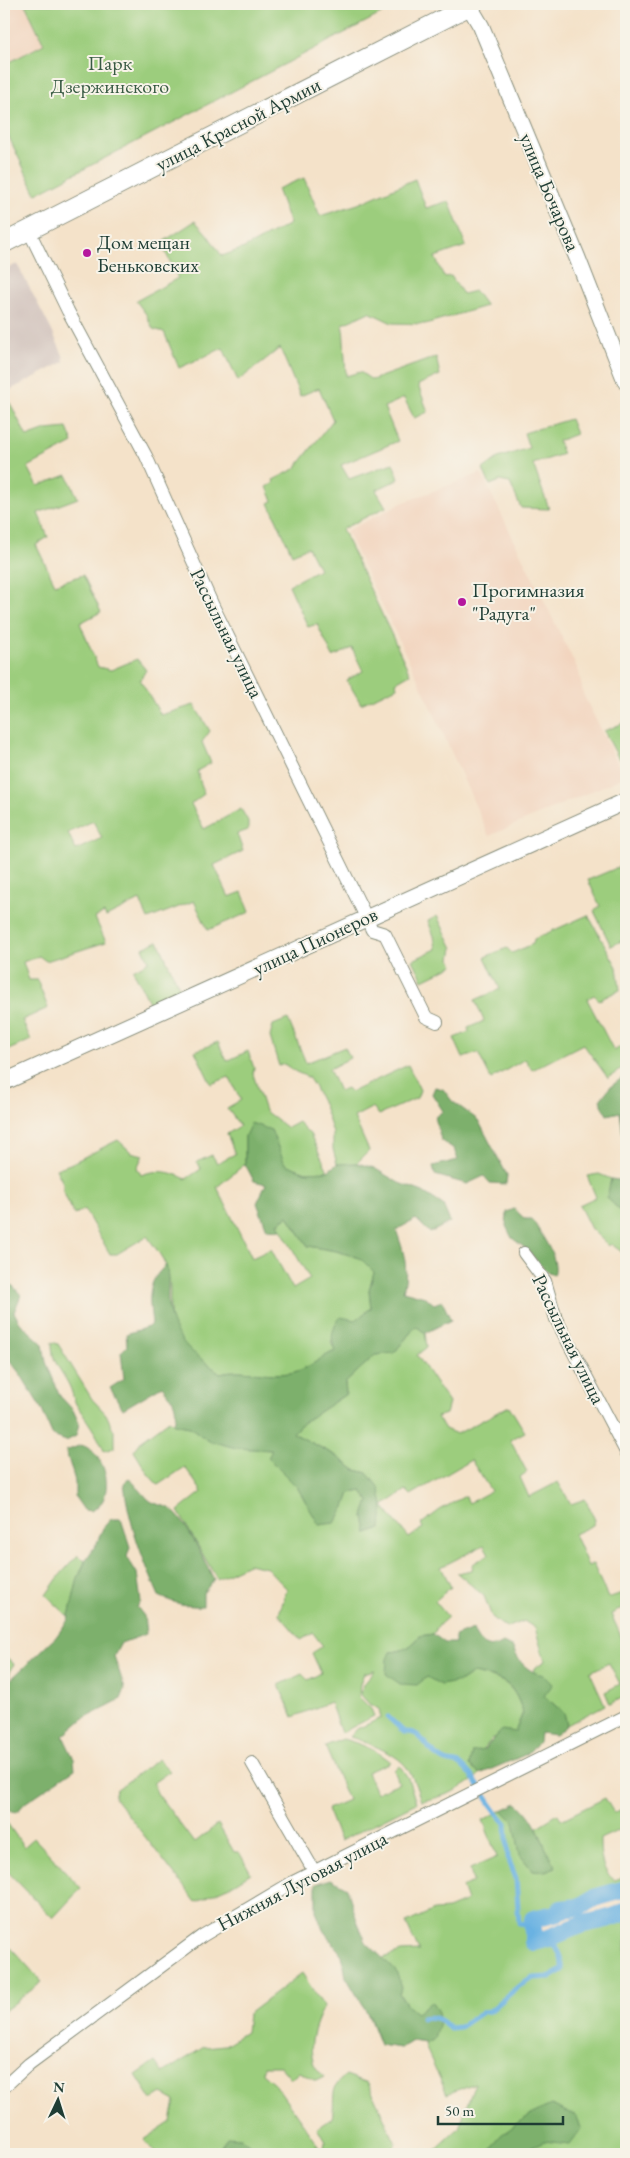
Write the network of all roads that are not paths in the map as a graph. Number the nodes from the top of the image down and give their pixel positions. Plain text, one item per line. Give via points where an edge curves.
1 (470, 4) edge
2 (29, 231) junction
3 (4, 243) edge
4 (626, 382) edge
5 (626, 801) edge
6 (366, 917) junction
7 (437, 1022) dead end
8 (4, 1082) edge
9 (524, 1253) dead end
10 (626, 1452) edge
11 (626, 1716) edge
12 (252, 1763) dead end
13 (314, 1871) junction
14 (4, 2086) edge

1 - 2 main road, улица Красной Армии
1 - 4 street, улица Бочарова via 573,247
2 - 3 main road, улица Красной Армии
2 - 6 street, Рассыльная улица via 146,456 213,606
5 - 6 street, улица Пионеров
6 - 7 street, Рассыльная улица via 372,930 385,934 426,1017
6 - 8 street, улица Пионеров
9 - 10 street, Рассыльная улица via 545,1281 556,1319
11 - 13 street, Нижняя Луговая улица
12 - 13 street
13 - 14 street, Нижняя Луговая улица via 202,1936 44,2052

